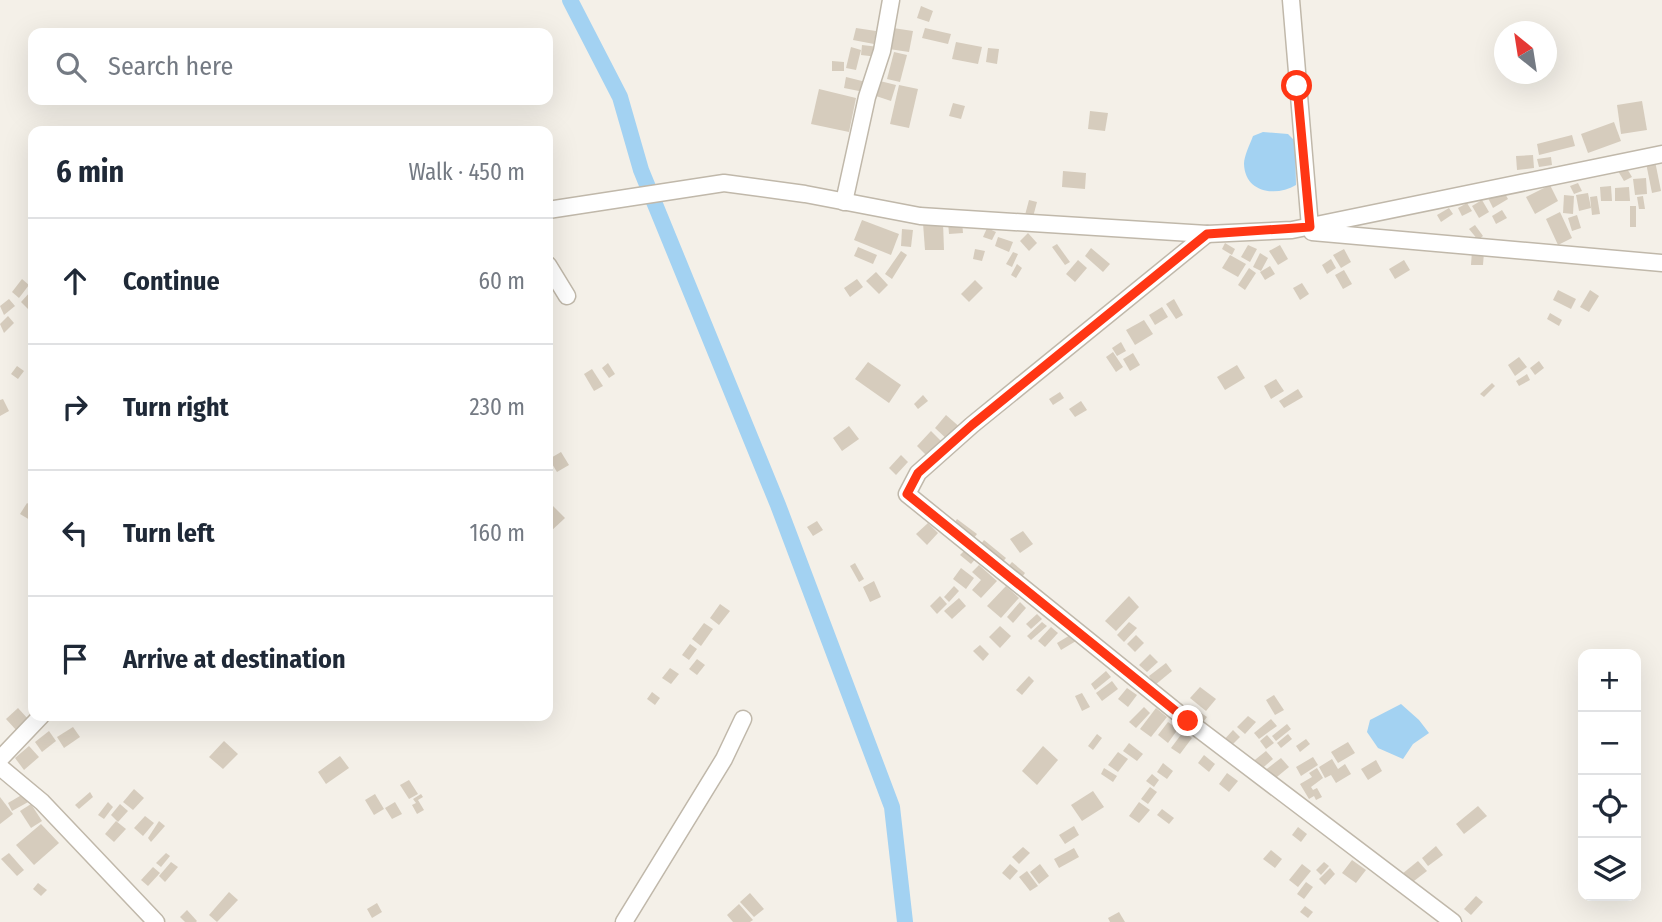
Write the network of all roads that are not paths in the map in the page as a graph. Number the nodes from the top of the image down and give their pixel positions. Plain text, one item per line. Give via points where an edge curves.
1 (891, 0) edge
2 (1291, 0) edge
3 (1662, 154) edge
4 (844, 202) junction
5 (553, 209) edge
6 (1310, 227) junction
7 (1292, 230) junction
8 (1207, 234) junction
9 (1662, 263) edge
10 (553, 273) edge
11 (567, 296) dead end
12 (743, 719) dead end
13 (36, 721) edge
14 (0, 760) edge
15 (0, 767) edge
16 (156, 922) edge
17 (624, 922) edge
18 (1453, 922) edge

1 - 4 street
2 - 6 street
3 - 6 street
4 - 5 street via 724,183
4 - 8 street via 920,216
6 - 7 street
7 - 8 street
7 - 9 street
8 - 18 street via 972,425 918,473 907,494 1188,721
10 - 11 street
12 - 17 street via 724,759
13 - 14 street
15 - 16 street via 42,802

